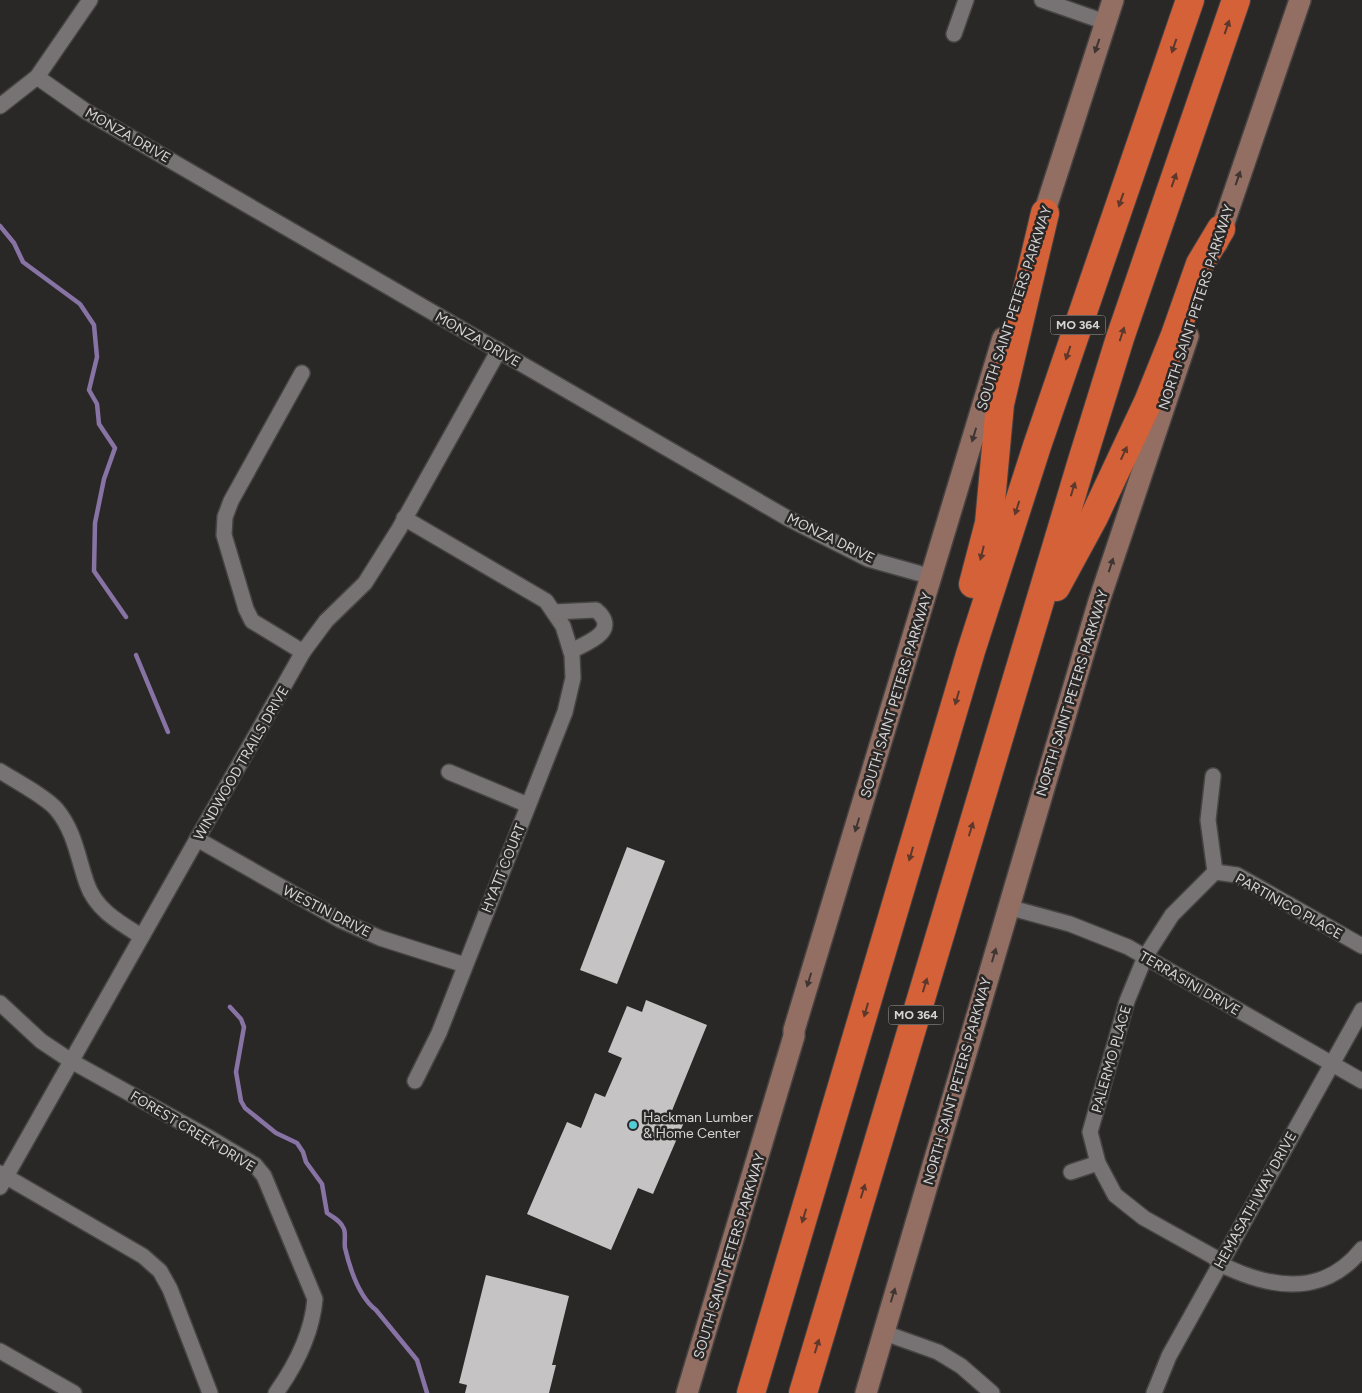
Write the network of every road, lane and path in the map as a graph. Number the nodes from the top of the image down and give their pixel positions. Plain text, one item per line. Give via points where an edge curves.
1 (90, 0) edge
2 (966, 0) edge
3 (1042, 0) edge
4 (1190, 0) edge
5 (1236, 0) edge
6 (1300, 0) edge
7 (1108, 6) edge
8 (954, 34) dead end
9 (37, 77) junction
10 (0, 106) edge
11 (1044, 213) junction
12 (1221, 229) junction
13 (499, 350) junction
14 (302, 373) dead end
15 (404, 518) junction
16 (932, 577) junction
17 (554, 612) junction
18 (1029, 636) junction
19 (571, 650) junction
20 (971, 651) junction
21 (303, 652) junction
22 (0, 770) edge
23 (450, 772) dead end
24 (1213, 776) dead end
25 (528, 804) junction
26 (196, 839) junction
27 (1215, 872) junction
28 (1008, 907) junction
29 (142, 936) junction
30 (1362, 946) edge
31 (1145, 957) junction
32 (464, 965) junction
33 (0, 1002) edge
34 (1362, 1010) edge
35 (71, 1061) junction
36 (1332, 1063) junction
37 (1362, 1081) edge
38 (415, 1082) dead end
39 (1098, 1162) junction
40 (1071, 1172) dead end
41 (2, 1179) edge
42 (1362, 1249) edge
43 (1220, 1265) junction
44 (882, 1332) junction
45 (0, 1351) edge
46 (74, 1393) edge
47 (210, 1393) edge
48 (276, 1393) edge
49 (687, 1393) edge
50 (751, 1393) edge
51 (803, 1393) edge
52 (866, 1393) edge
53 (992, 1393) edge
54 (1154, 1393) edge

1 - 9 street
2 - 8 street
3 - 7 street
4 -> 20 highway, MO 364 via 1037,446
18 -> 5 highway, MO 364 via 1120,338
12 -> 6 main road, NORTH SAINT PETERS PARKWAY
7 -> 11 main road, SOUTH SAINT PETERS PARKWAY
9 - 10 street
9 - 13 street, MONZA DRIVE via 87,112
11 -> 16 main road, SOUTH SAINT PETERS PARKWAY
11 -> 20 highway via 1000,404 989,523 971,592
18 -> 12 highway via 1094,517 1162,370 1200,264
28 -> 12 main road, NORTH SAINT PETERS PARKWAY via 1099,601 1212,267
13 - 15 street, WINDWOOD TRAILS DRIVE
13 - 16 street, MONZA DRIVE via 789,519 868,558
14 - 21 street via 231,501 225,517 224,535 252,621
15 - 17 street, HYATT COURT via 546,601
15 - 21 street, WINDWOOD TRAILS DRIVE via 365,583 326,621
16 -> 49 main road, SOUTH SAINT PETERS PARKWAY
17 - 19 street, HYATT COURT
17 - 19 street via 596,610 604,618 601,634
51 -> 18 highway, MO 364
19 - 25 street, HYATT COURT via 574,678 565,712
20 -> 50 highway, MO 364
21 - 26 street, WINDWOOD TRAILS DRIVE
22 - 29 street via 56,809 75,842 88,886 98,902 111,917
23 - 25 street
24 - 27 street via 1208,820
25 - 32 street, HYATT COURT
26 - 29 street, WINDWOOD TRAILS DRIVE
26 - 32 street, WESTIN DRIVE via 340,920 380,938
27 - 30 street, PARTINICO PLACE via 1237,875
27 - 31 street via 1172,915
28 - 31 street, TERRASINI DRIVE via 1070,924
44 -> 28 main road, NORTH SAINT PETERS PARKWAY
29 - 35 street, WINDWOOD TRAILS DRIVE
31 - 36 street, TERRASINI DRIVE
31 - 39 street, PALERMO PLACE via 1127,1001 1090,1132
32 - 38 street, HYATT COURT via 439,1033
33 - 35 street, FOREST CREEK DRIVE via 41,1041
34 - 36 street, HEMASATH WAY DRIVE
35 - 41 street, WINDWOOD TRAILS DRIVE
35 - 48 street, FOREST CREEK DRIVE via 208,1137 255,1166 264,1176 315,1299 314,1314 300,1354
36 - 37 street, TERRASINI DRIVE
36 - 43 street, HEMASATH WAY DRIVE
39 - 40 street
39 - 43 street, PALERMO PLACE via 1114,1195 1144,1218 1214,1257
41 - 47 street via 143,1256 160,1271 187,1328
42 - 43 street, PALERMO PLACE via 1350,1263 1321,1280 1295,1285 1268,1283
43 - 54 street, HEMASATH WAY DRIVE via 1169,1356
44 - 52 main road, NORTH SAINT PETERS PARKWAY
44 - 53 street via 938,1352 961,1366
45 - 46 street

